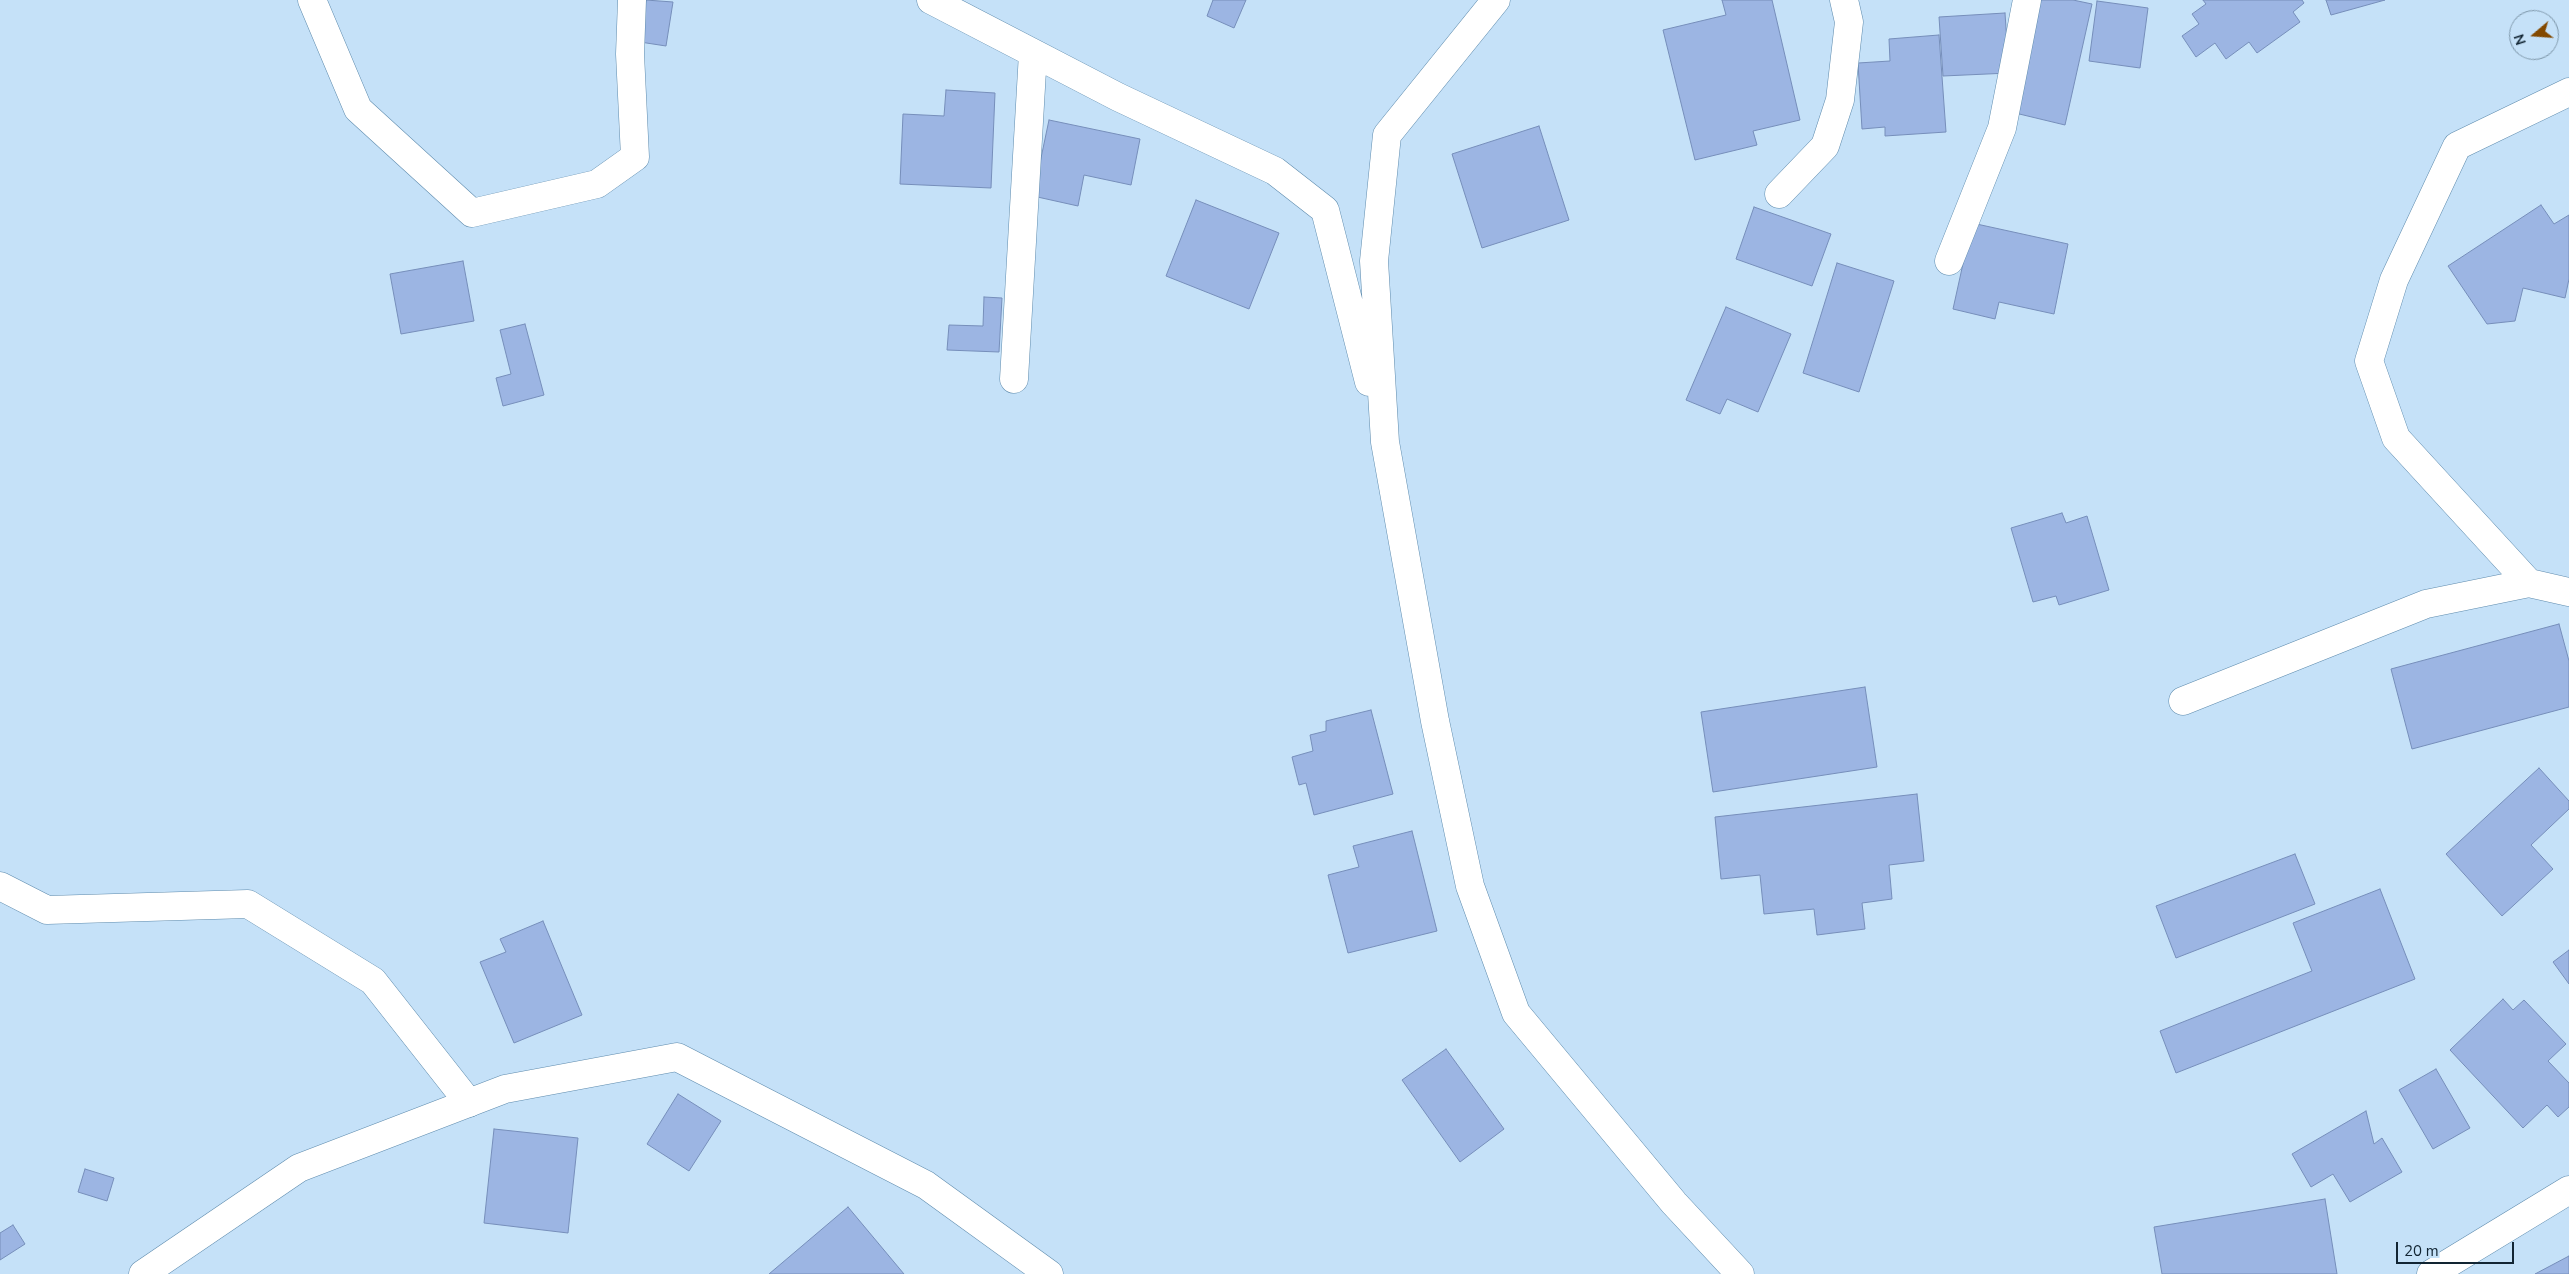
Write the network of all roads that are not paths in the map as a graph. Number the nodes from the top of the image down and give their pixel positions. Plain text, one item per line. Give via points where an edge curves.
1 (312, 0) edge
2 (632, 0) edge
3 (931, 0) edge
4 (1496, 0) edge
5 (1844, 0) edge
6 (2027, 0) edge
7 (1033, 53) junction
8 (2569, 92) edge
9 (1779, 194) dead end
10 (1949, 262) dead end
11 (1014, 379) dead end
12 (1385, 442) junction
13 (2529, 583) junction
14 (2569, 592) edge
15 (2184, 701) dead end
16 (0, 886) edge
17 (469, 1103) junction
18 (2569, 1190) edge
19 (143, 1274) edge
20 (1048, 1274) edge
21 (1740, 1274) edge
22 (2431, 1274) edge

1 - 2 street via 358,109 472,213 598,184 635,157 630,54
3 - 7 street
4 - 12 street via 1387,136 1374,261
5 - 9 street via 1849,22 1840,100 1825,146
6 - 10 street via 2002,128
7 - 11 street
7 - 12 street via 1118,97 1276,170 1325,210
8 - 13 street via 2457,146 2394,280 2370,361 2396,438
12 - 21 street via 1435,721 1470,886 1516,1013 1674,1203
13 - 14 street
13 - 15 street via 2426,604
16 - 17 street via 47,910 248,904 373,981
17 - 19 street via 299,1168
17 - 20 street via 505,1089 677,1057 926,1185
18 - 22 street

